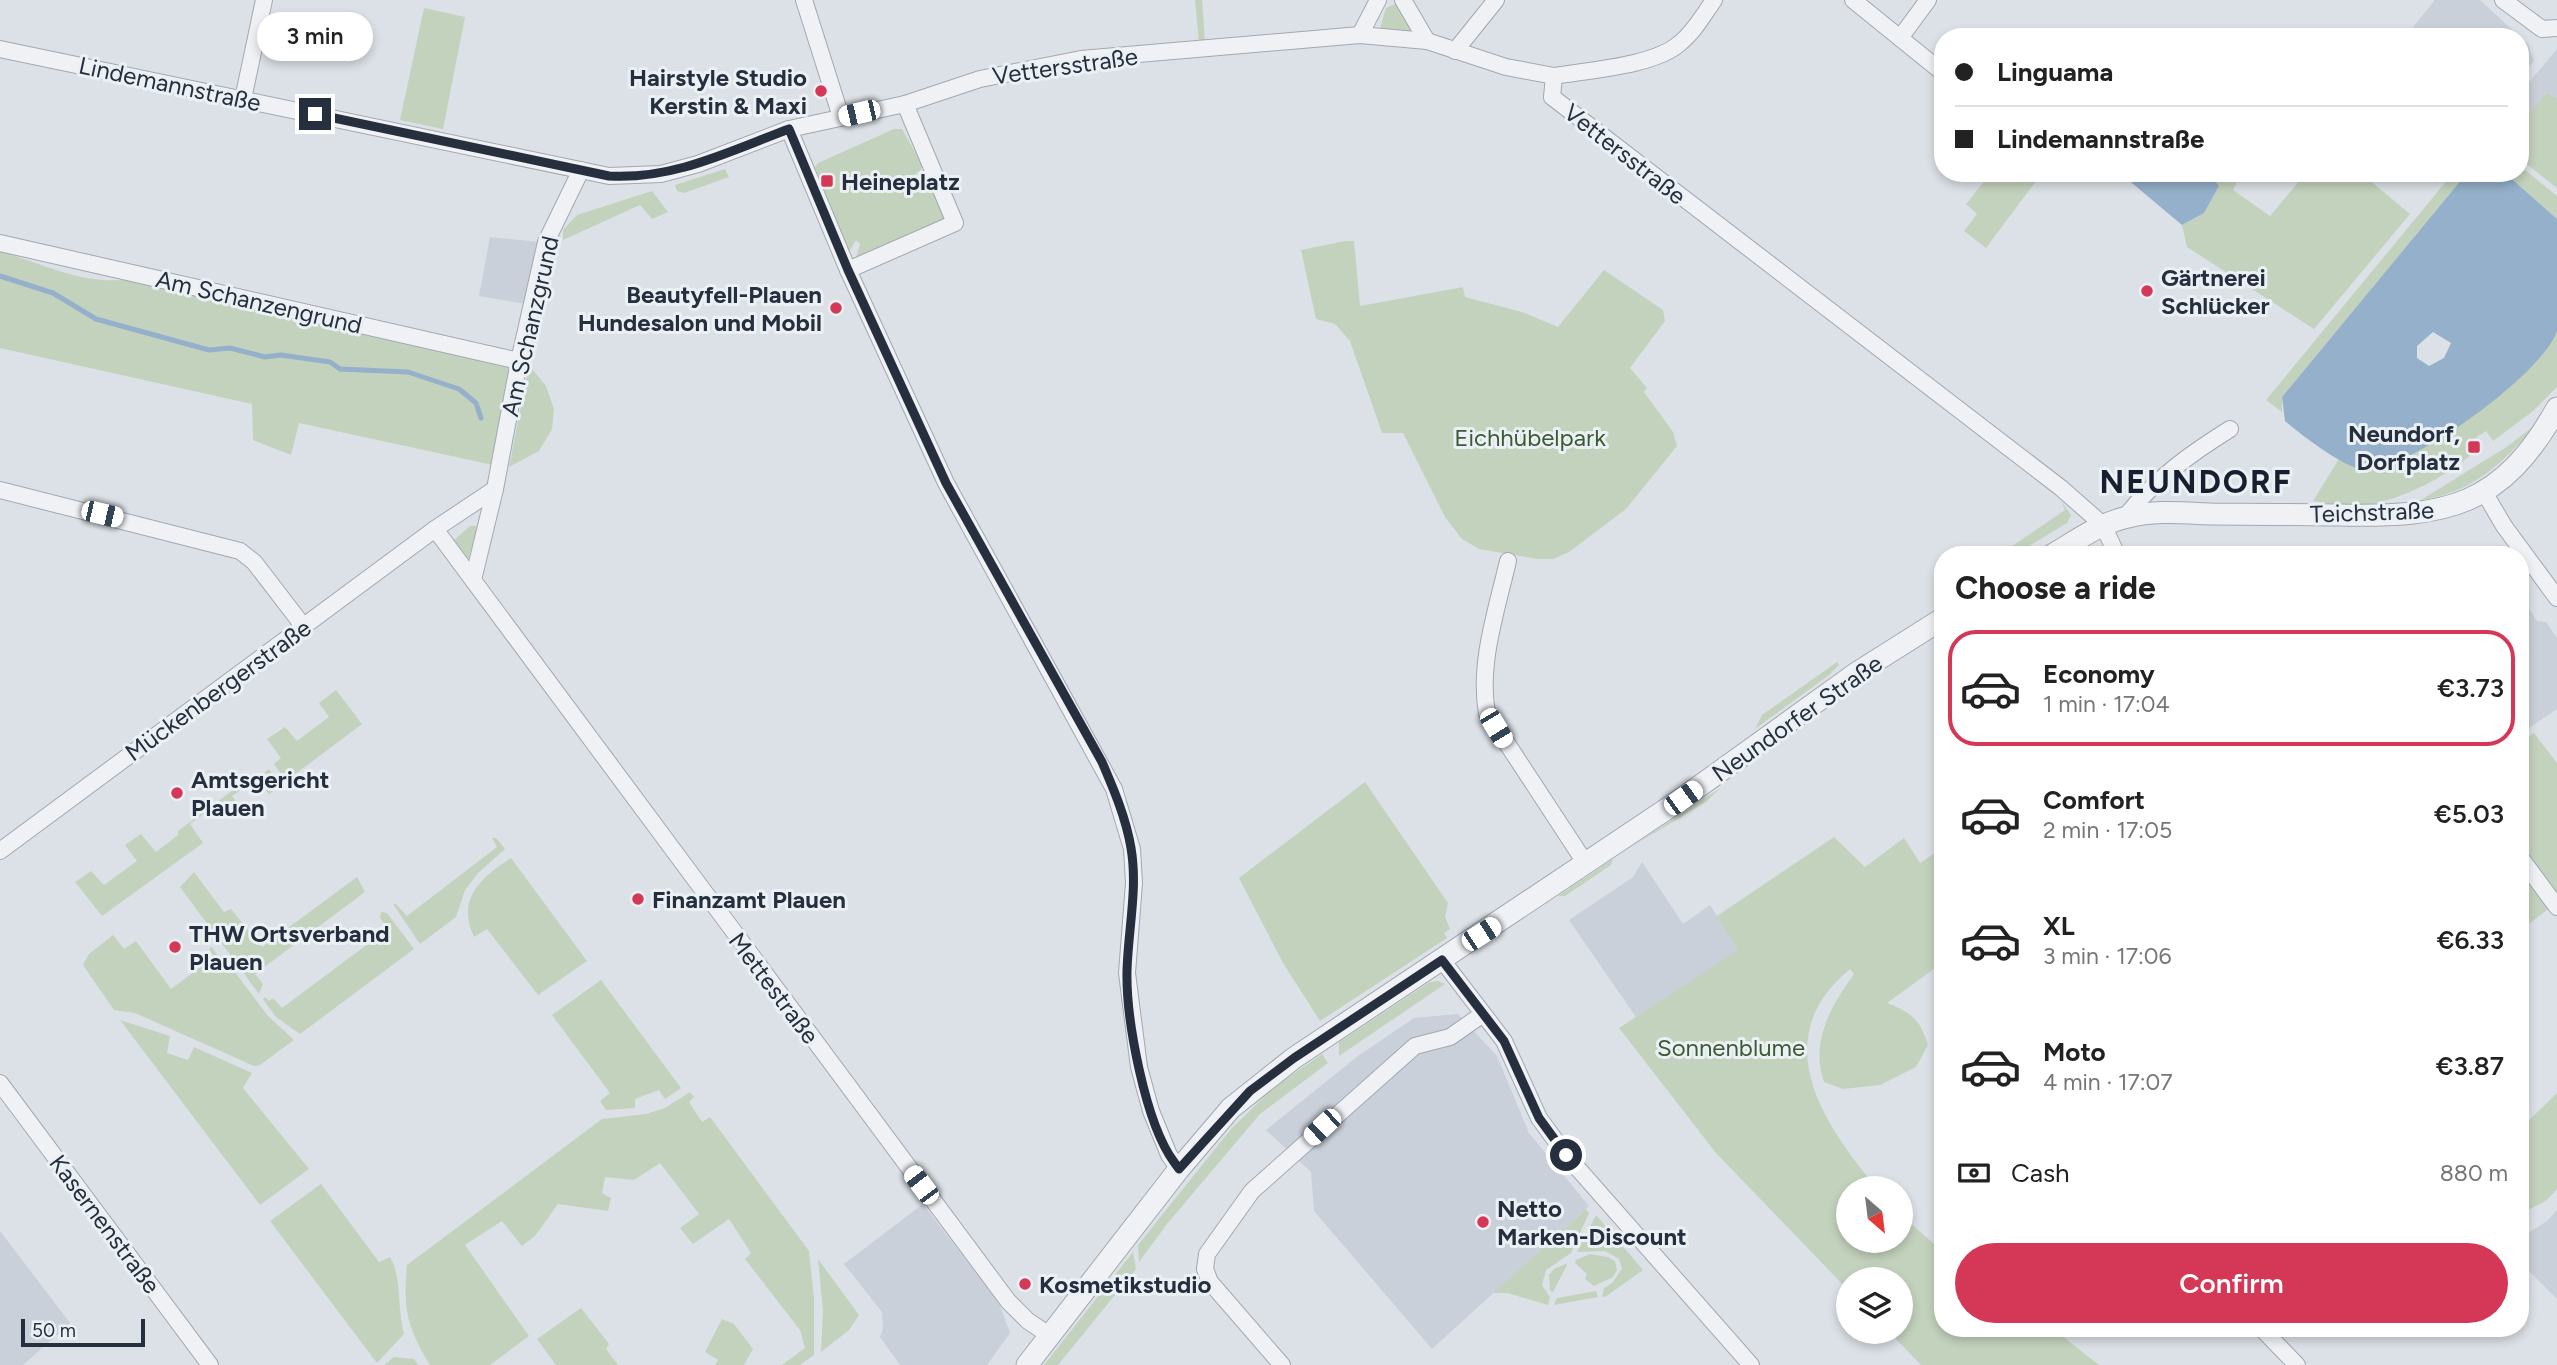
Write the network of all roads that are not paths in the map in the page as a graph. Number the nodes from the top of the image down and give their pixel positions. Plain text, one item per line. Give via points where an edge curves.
1 (264, 0) edge
2 (803, 0) edge
3 (1378, 0) edge
4 (1403, 0) edge
5 (1496, 0) edge
6 (1714, 0) edge
7 (1853, 0) edge
8 (1928, 0) edge
9 (2503, 0) edge
10 (2557, 28) edge
11 (1360, 35) junction
12 (1900, 38) junction
13 (1427, 41) junction
14 (0, 50) edge
15 (1455, 51) junction
16 (1934, 66) edge
17 (1554, 76) junction
18 (243, 99) junction
19 (905, 104) junction
20 (841, 117) junction
21 (789, 129) junction
22 (581, 170) junction
23 (0, 243) edge
24 (848, 270) junction
25 (519, 362) junction
26 (2557, 408) edge
27 (2230, 429) dead end
28 (495, 489) junction
29 (0, 490) edge
30 (2484, 492) junction
31 (2126, 517) junction
32 (2103, 525) junction
33 (435, 529) junction
34 (2067, 546) edge
35 (2113, 546) edge
36 (2519, 546) edge
37 (2529, 560) edge
38 (1508, 561) dead end
39 (472, 580) junction
40 (2557, 598) edge
41 (1934, 624) edge
42 (304, 627) junction
43 (0, 851) edge
44 (1586, 864) junction
45 (2529, 869) edge
46 (2557, 907) edge
47 (1442, 960) junction
48 (1483, 1014) junction
49 (0, 1083) edge
50 (1179, 1169) junction
51 (1049, 1335) junction
52 (2270, 1337) edge
53 (206, 1360) edge
54 (189, 1365) edge
55 (1027, 1365) edge
56 (1282, 1365) edge
57 (1751, 1365) edge
58 (2297, 1365) edge

1 - 18 street
2 - 20 street
3 - 11 street
4 - 13 street
5 - 15 street
6 - 17 street via 1670,50
7 - 12 street
8 - 12 street
9 - 10 street via 2542,29
11 - 13 street, Vettersstraße
11 - 19 street, Vettersstraße via 1081,59 980,79
12 - 16 street
13 - 15 street, Vettersstraße
14 - 18 street, Lindemannstraße
15 - 17 street, Vettersstraße
17 - 32 street, Vettersstraße via 1552,97 1591,129
18 - 22 street, Lindemannstraße
19 - 20 street
19 - 24 street via 955,223
20 - 21 street
21 - 22 street, Lindemannstraße via 661,174 631,177
21 - 24 street
22 - 25 street, Am Schanzgrund via 546,242
23 - 25 street, Am Schanzengrund
24 - 50 street via 946,483 1114,789 1132,849 1127,973 1139,1067 1168,1155
25 - 28 street, Am Schanzgrund
26 - 30 street, Teichstraße via 2534,445
27 - 31 street via 2158,479
28 - 33 street
28 - 39 street, Am Schanzgrund
29 - 42 street via 240,551 254,562
30 - 31 street, Teichstraße via 2424,514 2148,513
30 - 36 street
31 - 32 street, Teichstraße
32 - 34 street
32 - 35 street
33 - 39 street, Mettestraße
33 - 42 street, Mückenbergerstraße
37 - 40 street
38 - 44 street via 1490,639 1483,692 1487,713
39 - 51 street, Mettestraße via 1008,1301
41 - 44 street, Neundorfer Straße via 1855,674
42 - 43 street, Mückenbergerstraße
44 - 47 street, Neundorfer Straße
45 - 46 street
47 - 48 street
47 - 50 street, Neundorfer Straße via 1250,1091
48 - 56 street via 1450,1037 1415,1046 1358,1094 1251,1191 1207,1254 1205,1269 1210,1282
48 - 57 street via 1504,1041 1539,1118 1566,1155
49 - 53 street, Kasernenstraße
50 - 51 street, Neundorfer Straße
51 - 55 street, Neundorfer Straße
52 - 58 street
53 - 54 street

